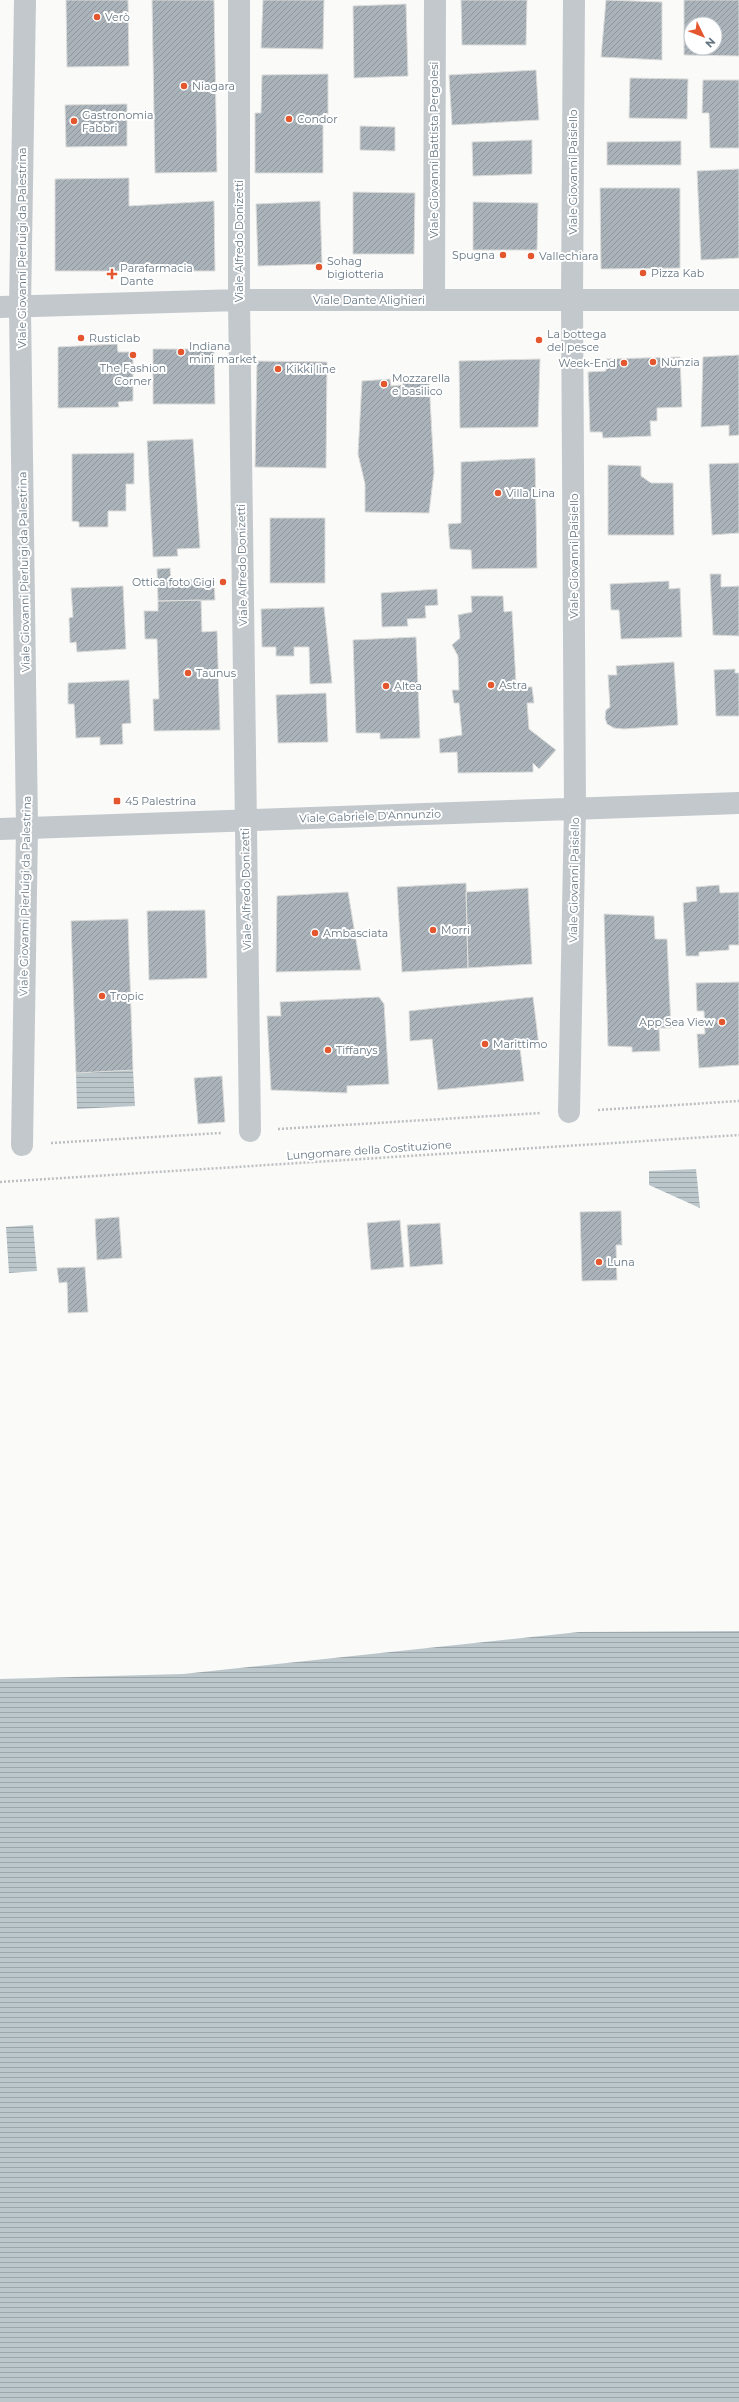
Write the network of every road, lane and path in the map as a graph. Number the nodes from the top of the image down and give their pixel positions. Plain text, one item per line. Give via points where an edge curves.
1 (25, 0) edge
2 (239, 0) edge
3 (435, 0) edge
4 (574, 0) edge
5 (239, 300) junction
6 (434, 300) junction
7 (572, 300) junction
8 (739, 300) edge
9 (10, 308) edge
10 (739, 803) edge
11 (575, 809) junction
12 (245, 820) junction
13 (27, 828) junction
14 (0, 829) edge
15 (739, 1101) edge
16 (569, 1112) junction
17 (250, 1131) junction
18 (739, 1135) edge
19 (22, 1145) joint
20 (0, 1182) edge

1 - 9 street, Viale Giovanni Pierluigi da Palestrina
2 - 5 street, Viale Alfredo Donizetti
3 - 6 street, Viale Giovanni Battista Pergolesi
4 - 7 street, Viale Giovanni Paisiello
5 - 6 street, Viale Dante Alighieri
5 - 9 street, Viale Dante Alighieri
5 - 12 street, Viale Alfredo Donizetti
6 - 7 street, Viale Dante Alighieri
7 - 8 street, Viale Dante Alighieri
7 - 11 street, Viale Giovanni Paisiello
9 - 13 street, Viale Giovanni Pierluigi da Palestrina
10 - 11 street, Viale Gabriele D'Annunzio
11 - 12 street, Viale Gabriele D'Annunzio
11 - 16 street, Viale Giovanni Paisiello
12 - 13 street, Viale Gabriele D'Annunzio
12 - 17 street, Viale Alfredo Donizetti
13 - 14 street, Viale Gabriele D'Annunzio
13 - 19 street, Viale Giovanni Pierluigi da Palestrina
15 - 16 path
16 - 17 path
17 - 19 path
18 - 20 path, Lungomare della Costituzione

